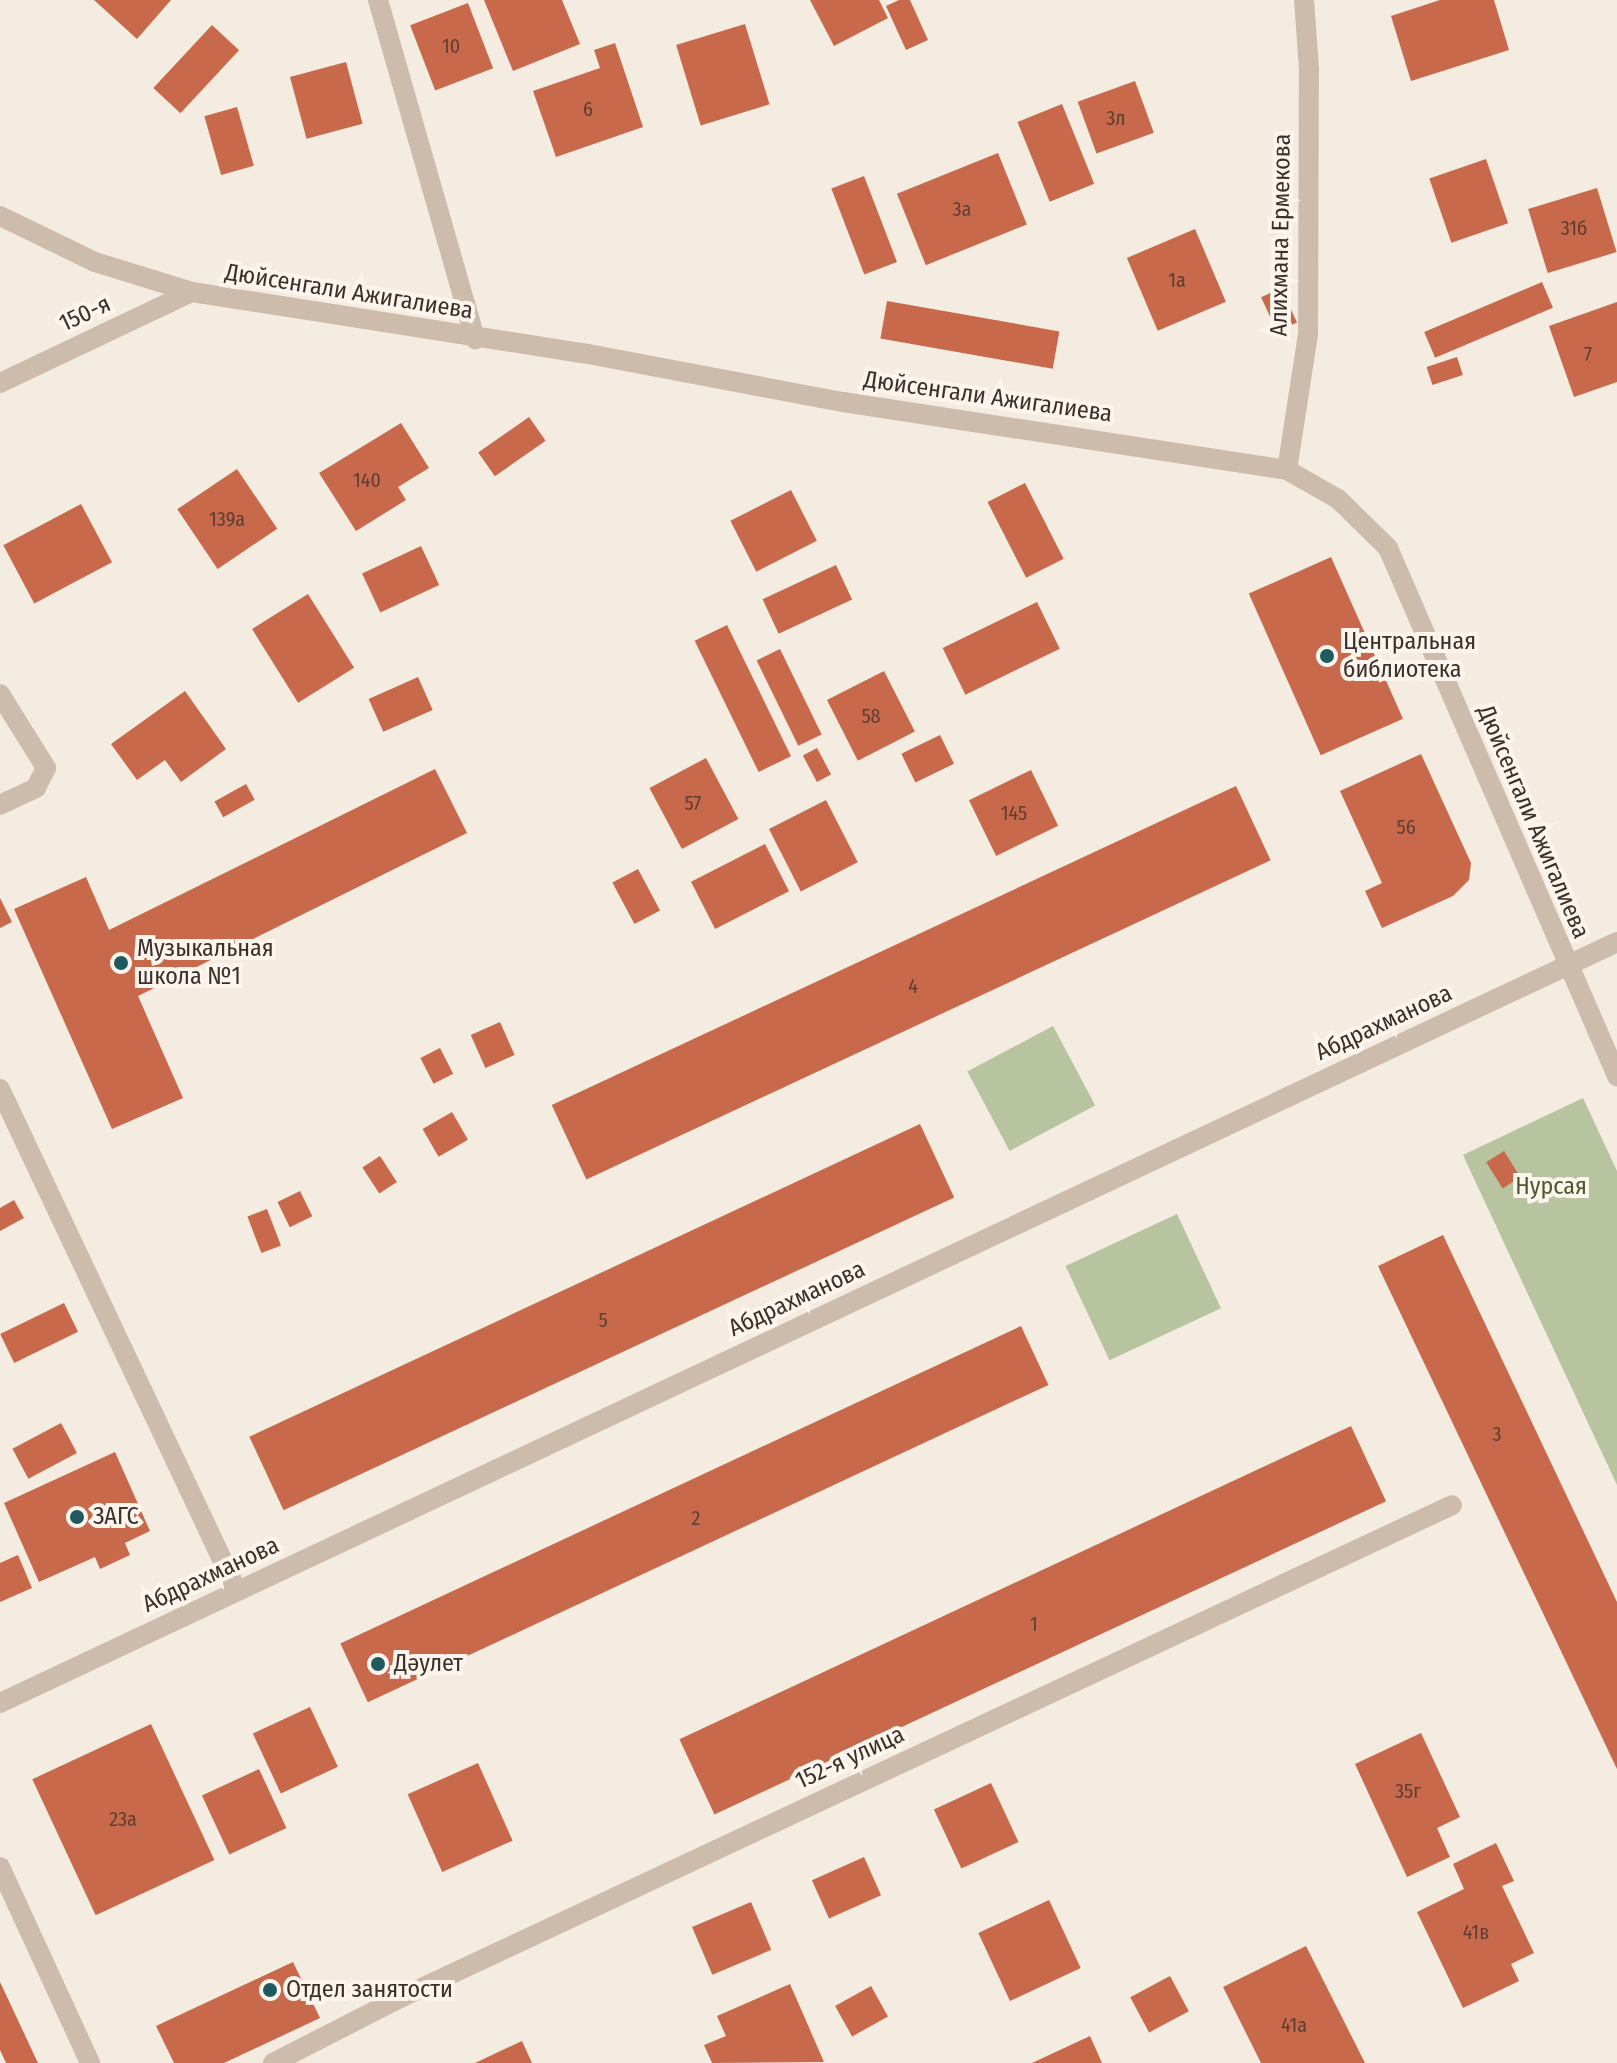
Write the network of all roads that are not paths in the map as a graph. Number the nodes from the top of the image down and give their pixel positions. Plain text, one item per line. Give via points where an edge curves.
1 (378, 0) edge
2 (1304, 0) edge
3 (0, 216) edge
4 (192, 292) junction
5 (475, 339) junction
6 (0, 383) edge
7 (1287, 470) junction
8 (0, 694) edge
9 (0, 805) edge
10 (1617, 942) edge
11 (1566, 967) junction
12 (1617, 1076) edge
13 (0, 1089) edge
14 (1452, 1505) dead end
15 (237, 1591) junction
16 (0, 1703) edge
17 (0, 1867) edge
18 (90, 2063) edge
19 (273, 2063) edge

1 - 5 street
2 - 7 street, Алихмана Ермекова via 1309,69 1308,334
3 - 4 street, Дюйсенгали Ажигалиева via 95,262
4 - 5 street, Дюйсенгали Ажигалиева
4 - 6 street, 150-я
5 - 7 street, Дюйсенгали Ажигалиева
7 - 11 street, Дюйсенгали Ажигалиева via 1338,499 1388,548
8 - 9 street via 46,768 36,788
10 - 11 street, Абдрахманова
11 - 12 street, Дюйсенгали Ажигалиева
11 - 15 street, Абдрахманова
13 - 15 street
14 - 19 street, 152-я улица via 396,2000
15 - 16 street, Абдрахманова
17 - 18 street

